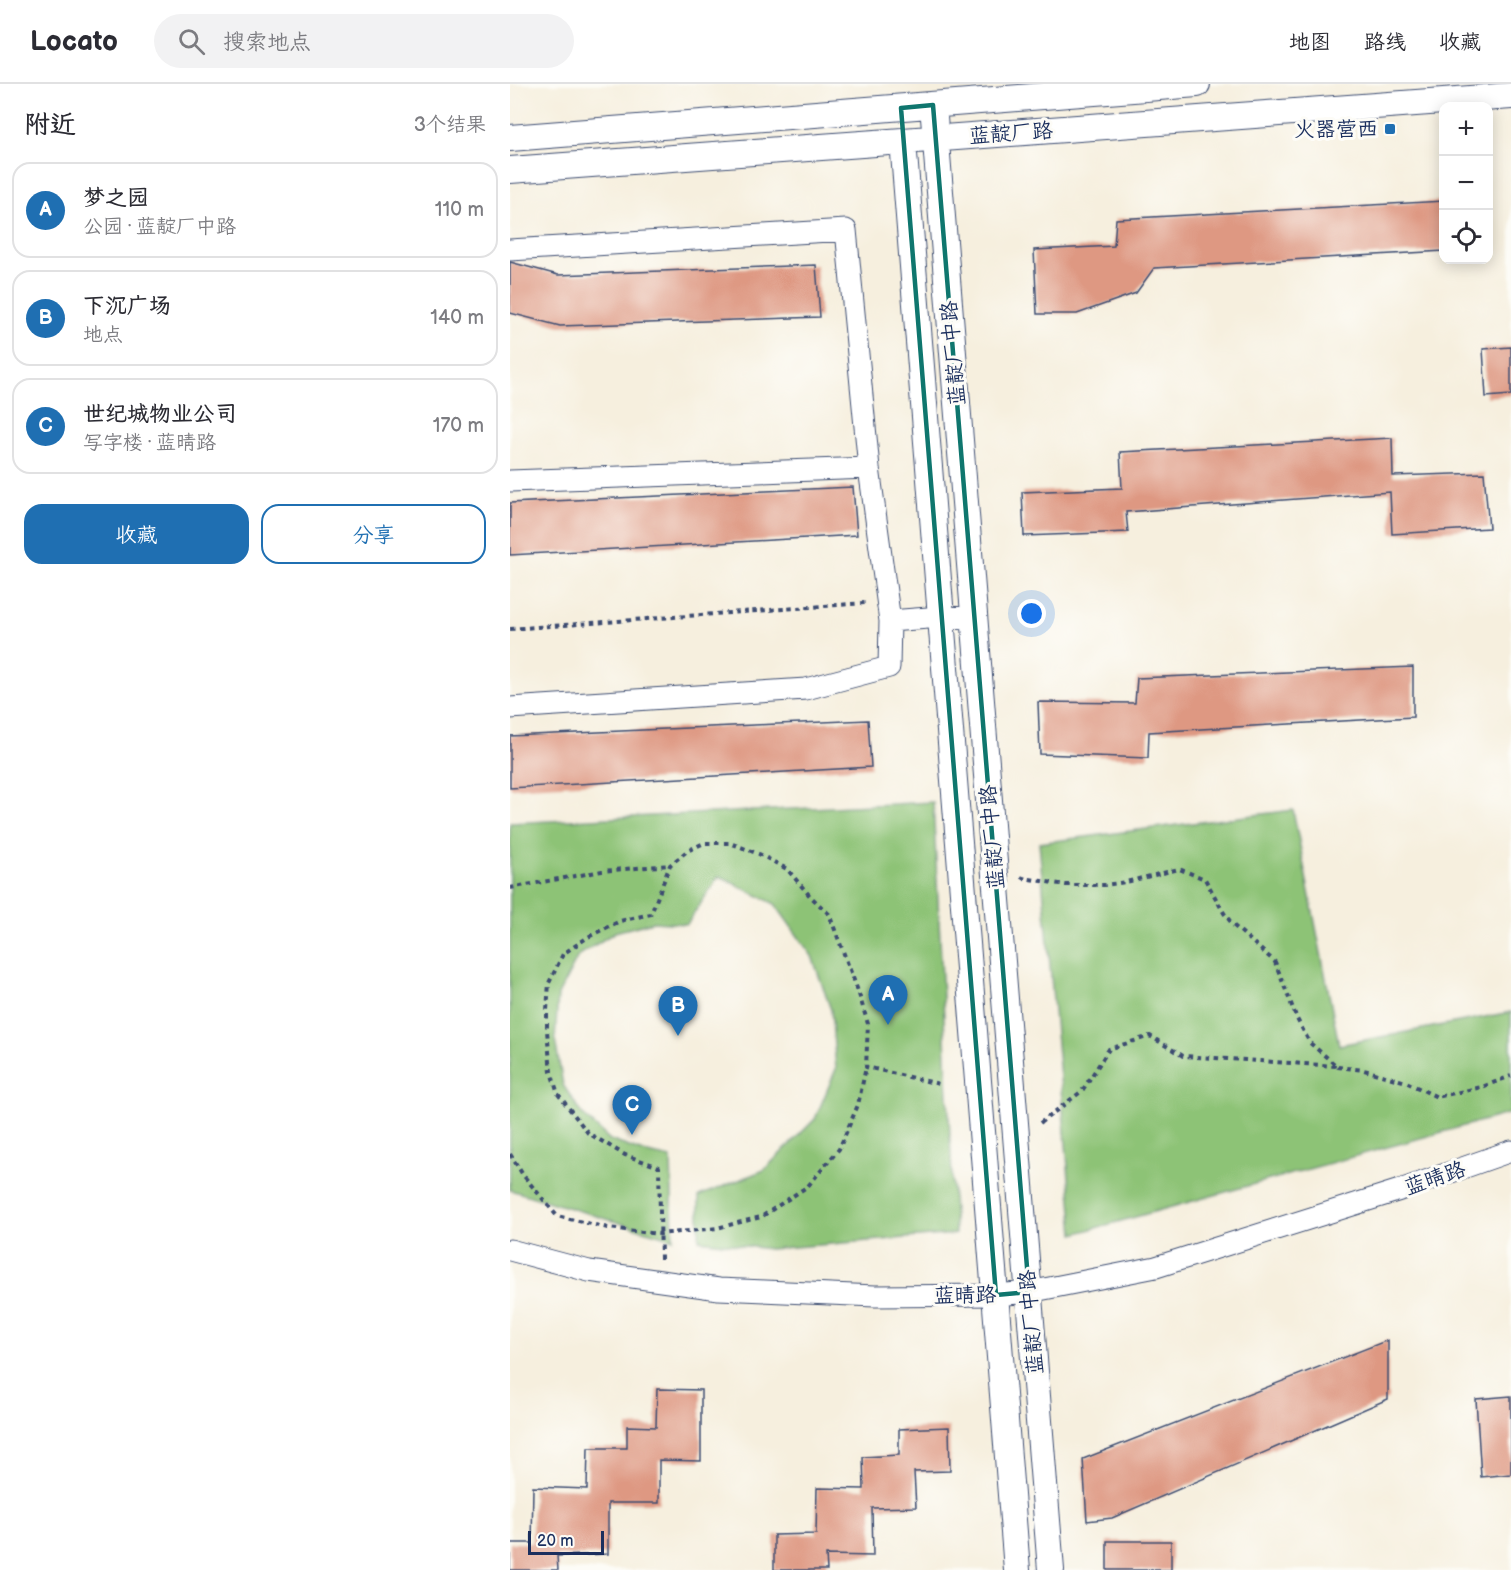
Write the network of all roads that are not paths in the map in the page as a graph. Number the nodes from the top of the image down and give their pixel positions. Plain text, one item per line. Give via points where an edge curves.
1 (1197, 84) edge
2 (1511, 96) edge
3 (933, 105) junction
4 (901, 108) junction
5 (510, 138) edge
6 (936, 139) junction
7 (903, 141) junction
8 (510, 170) edge
9 (510, 249) edge
10 (869, 468) junction
11 (510, 481) edge
12 (888, 611) junction
13 (941, 617) junction
14 (975, 618) junction
15 (510, 708) edge
16 (1511, 1151) edge
17 (510, 1250) edge
18 (1029, 1292) junction
19 (996, 1295) junction
20 (1017, 1570) edge
21 (1051, 1570) edge

1 - 3 street, 蓝靛厂路
2 - 6 street, 蓝靛厂路
3 - 4 street, 蓝靛厂路
3 - 6 street, 蓝靛厂中路
4 - 5 street, 蓝靛厂路
4 - 7 street
6 - 7 street, 蓝靛厂路
6 - 14 street, 蓝靛厂中路
7 - 8 street, 蓝靛厂路
7 - 13 street, 蓝靛厂中路
9 - 10 street via 846,230
10 - 11 street
10 - 12 street
12 - 13 street
12 - 15 street via 889,667 806,689
13 - 14 street
13 - 19 street, 蓝靛厂中路
14 - 18 street, 蓝靛厂中路
16 - 18 street, 蓝晴路 via 1400,1191 1156,1267
17 - 19 street, 蓝晴路 via 589,1271 718,1289 875,1296
18 - 19 street, 蓝晴路
18 - 21 street, 蓝靛厂中路
19 - 20 street, 蓝靛厂中路

